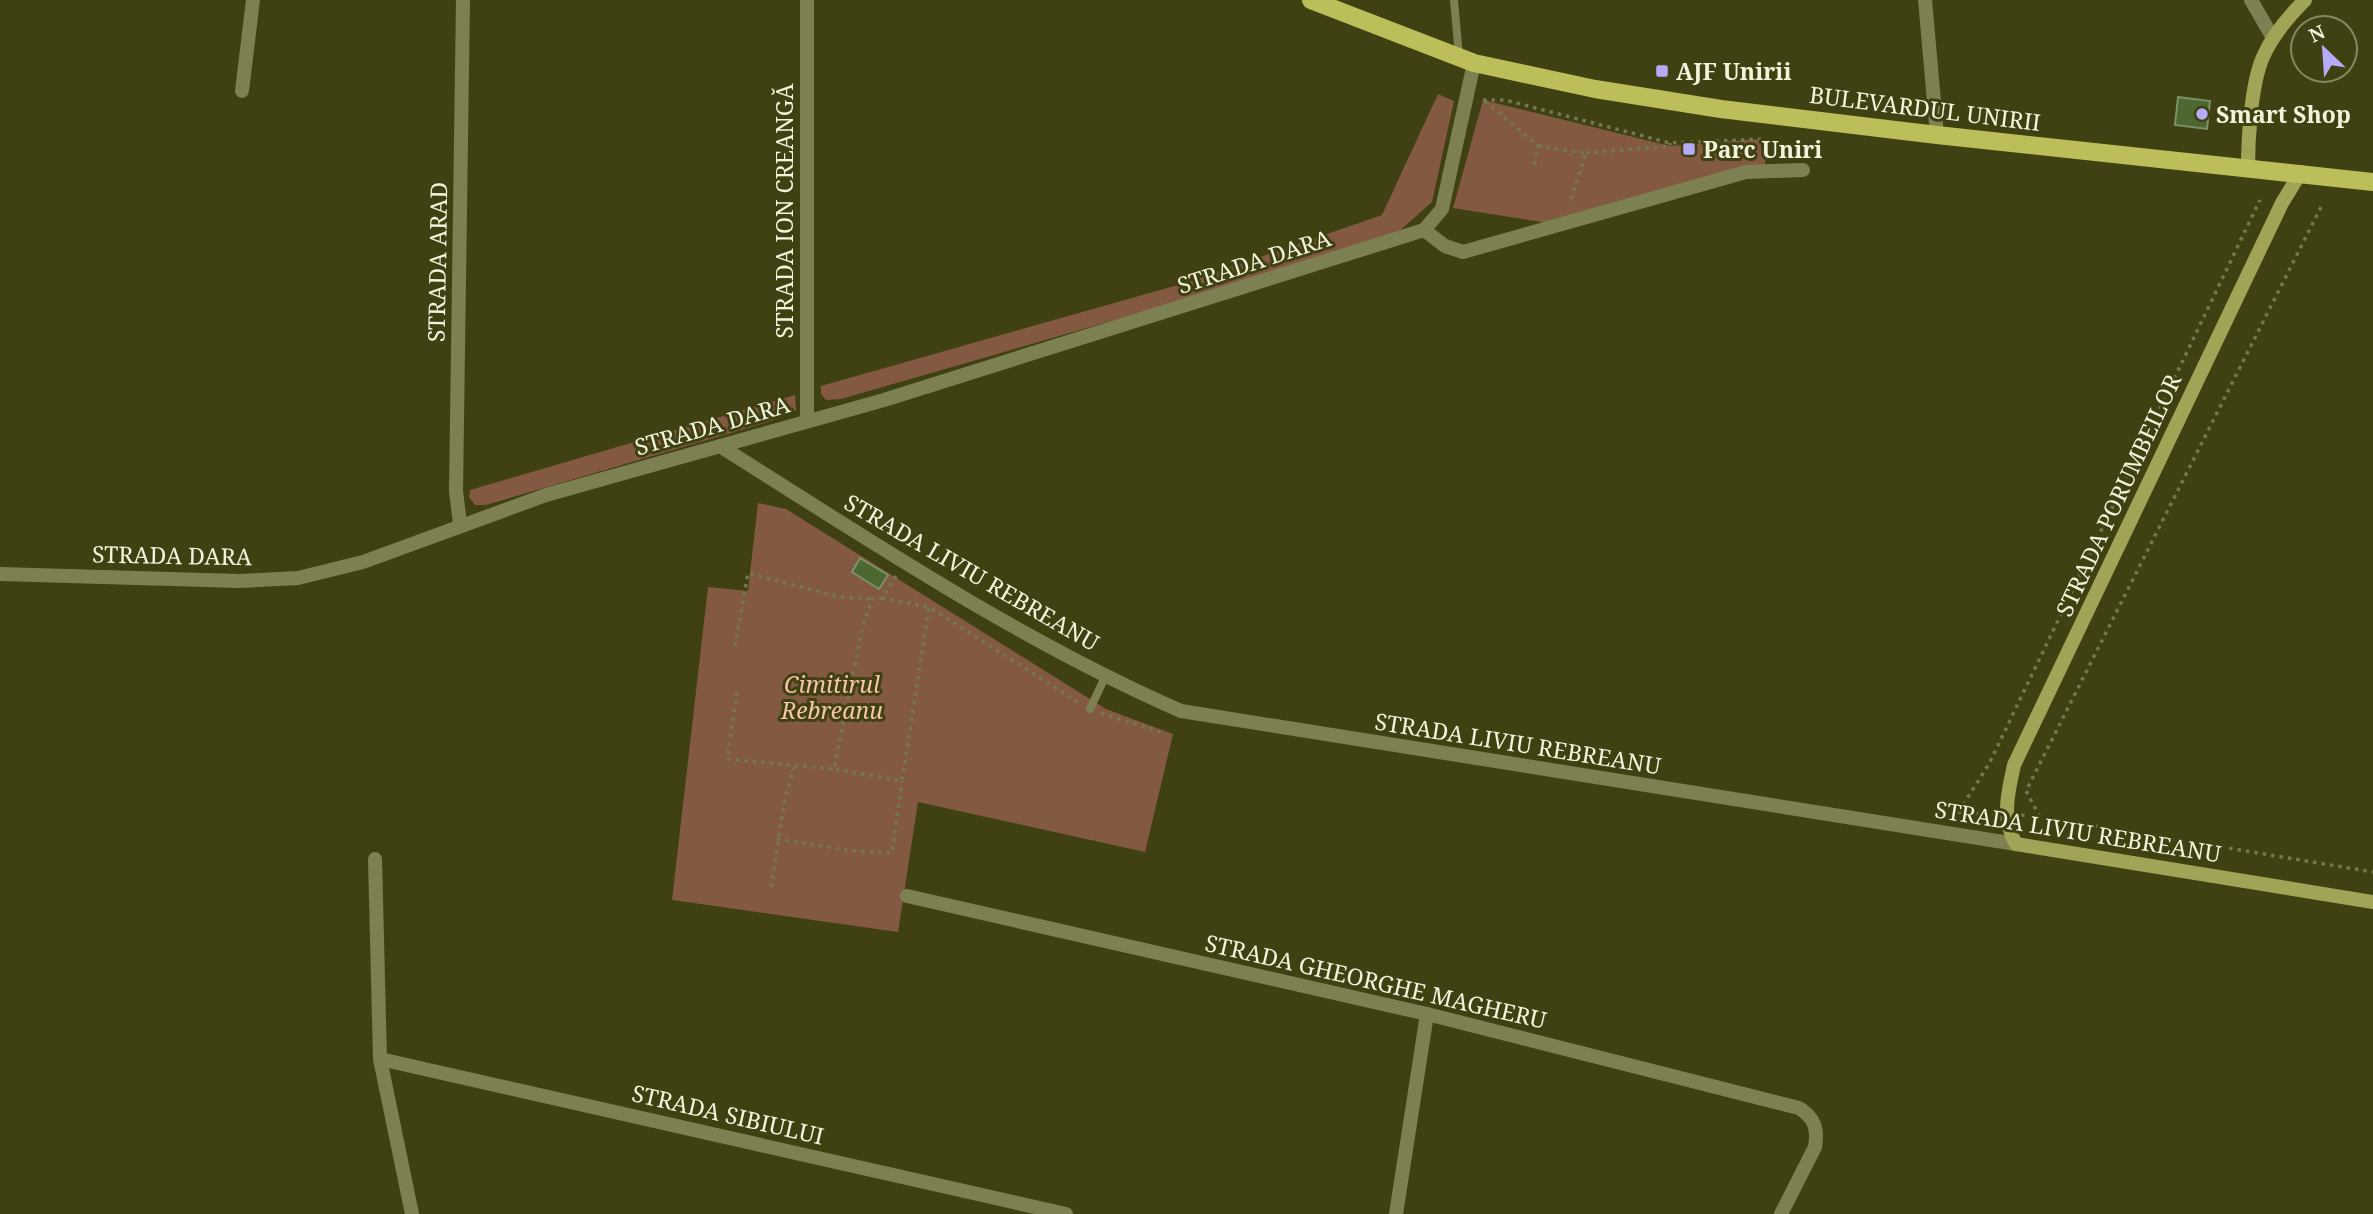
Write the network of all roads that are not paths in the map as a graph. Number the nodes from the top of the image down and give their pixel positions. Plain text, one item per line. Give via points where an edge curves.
1 (253, 0) edge
2 (463, 0) edge
3 (807, 0) edge
4 (1311, 0) edge
5 (1454, 0) edge
6 (1925, 0) edge
7 (2250, 0) edge
8 (2305, 0) edge
9 (2273, 38) junction
10 (1466, 59) junction
11 (242, 91) dead end
12 (1937, 135) junction
13 (2248, 169) junction
14 (1803, 170) dead end
15 (2301, 172) junction
16 (2373, 172) edge
17 (2364, 180) edge
18 (1424, 230) junction
19 (807, 421) junction
20 (720, 446) junction
21 (460, 524) junction
22 (0, 574) edge
23 (1105, 677) junction
24 (1090, 709) road end
25 (2016, 844) junction
26 (375, 859) dead end
27 (907, 896) dead end
28 (2373, 902) edge
29 (1427, 1014) junction
30 (380, 1059) junction
31 (412, 1214) edge
32 (1066, 1214) edge
33 (1396, 1214) edge
34 (1781, 1214) edge

1 - 11 street
2 - 21 street, STRADA ARAD via 456,491
3 - 19 street, STRADA ION CREANGĂ
4 - 10 main road, BULEVARDUL UNIRII
5 - 10 lane
6 - 12 street
7 - 9 street
8 - 9 main road
9 - 13 main road via 2262,58 2248,138
10 - 12 main road, BULEVARDUL UNIRII via 1595,89
10 - 18 street via 1442,209
12 - 13 main road, BULEVARDUL UNIRII
13 - 15 main road, BULEVARDUL UNIRII
14 - 18 street via 1746,172 1463,252 1445,246
15 - 17 main road, BULEVARDUL UNIRII
15 - 25 main road, STRADA PORUMBEILOR via 2282,203 2014,765 2006,814
16 - 17 street
18 - 19 street, STRADA DARA via 1113,330
19 - 20 street, STRADA DARA
20 - 21 street, STRADA DARA
20 - 23 street, STRADA LIVIU REBREANU via 905,563
21 - 22 street, STRADA DARA via 363,562 298,578 239,581
23 - 24 lane
23 - 25 street, STRADA LIVIU REBREANU via 1181,711 1236,722
25 - 28 main road, STRADA LIVIU REBREANU
26 - 30 street
27 - 29 street, STRADA GHEORGHE MAGHERU
29 - 33 street
29 - 34 street, STRADA GHEORGHE MAGHERU via 1799,1108 1809,1115 1817,1135 1815,1147
30 - 31 street
30 - 32 street, STRADA SIBIULUI

